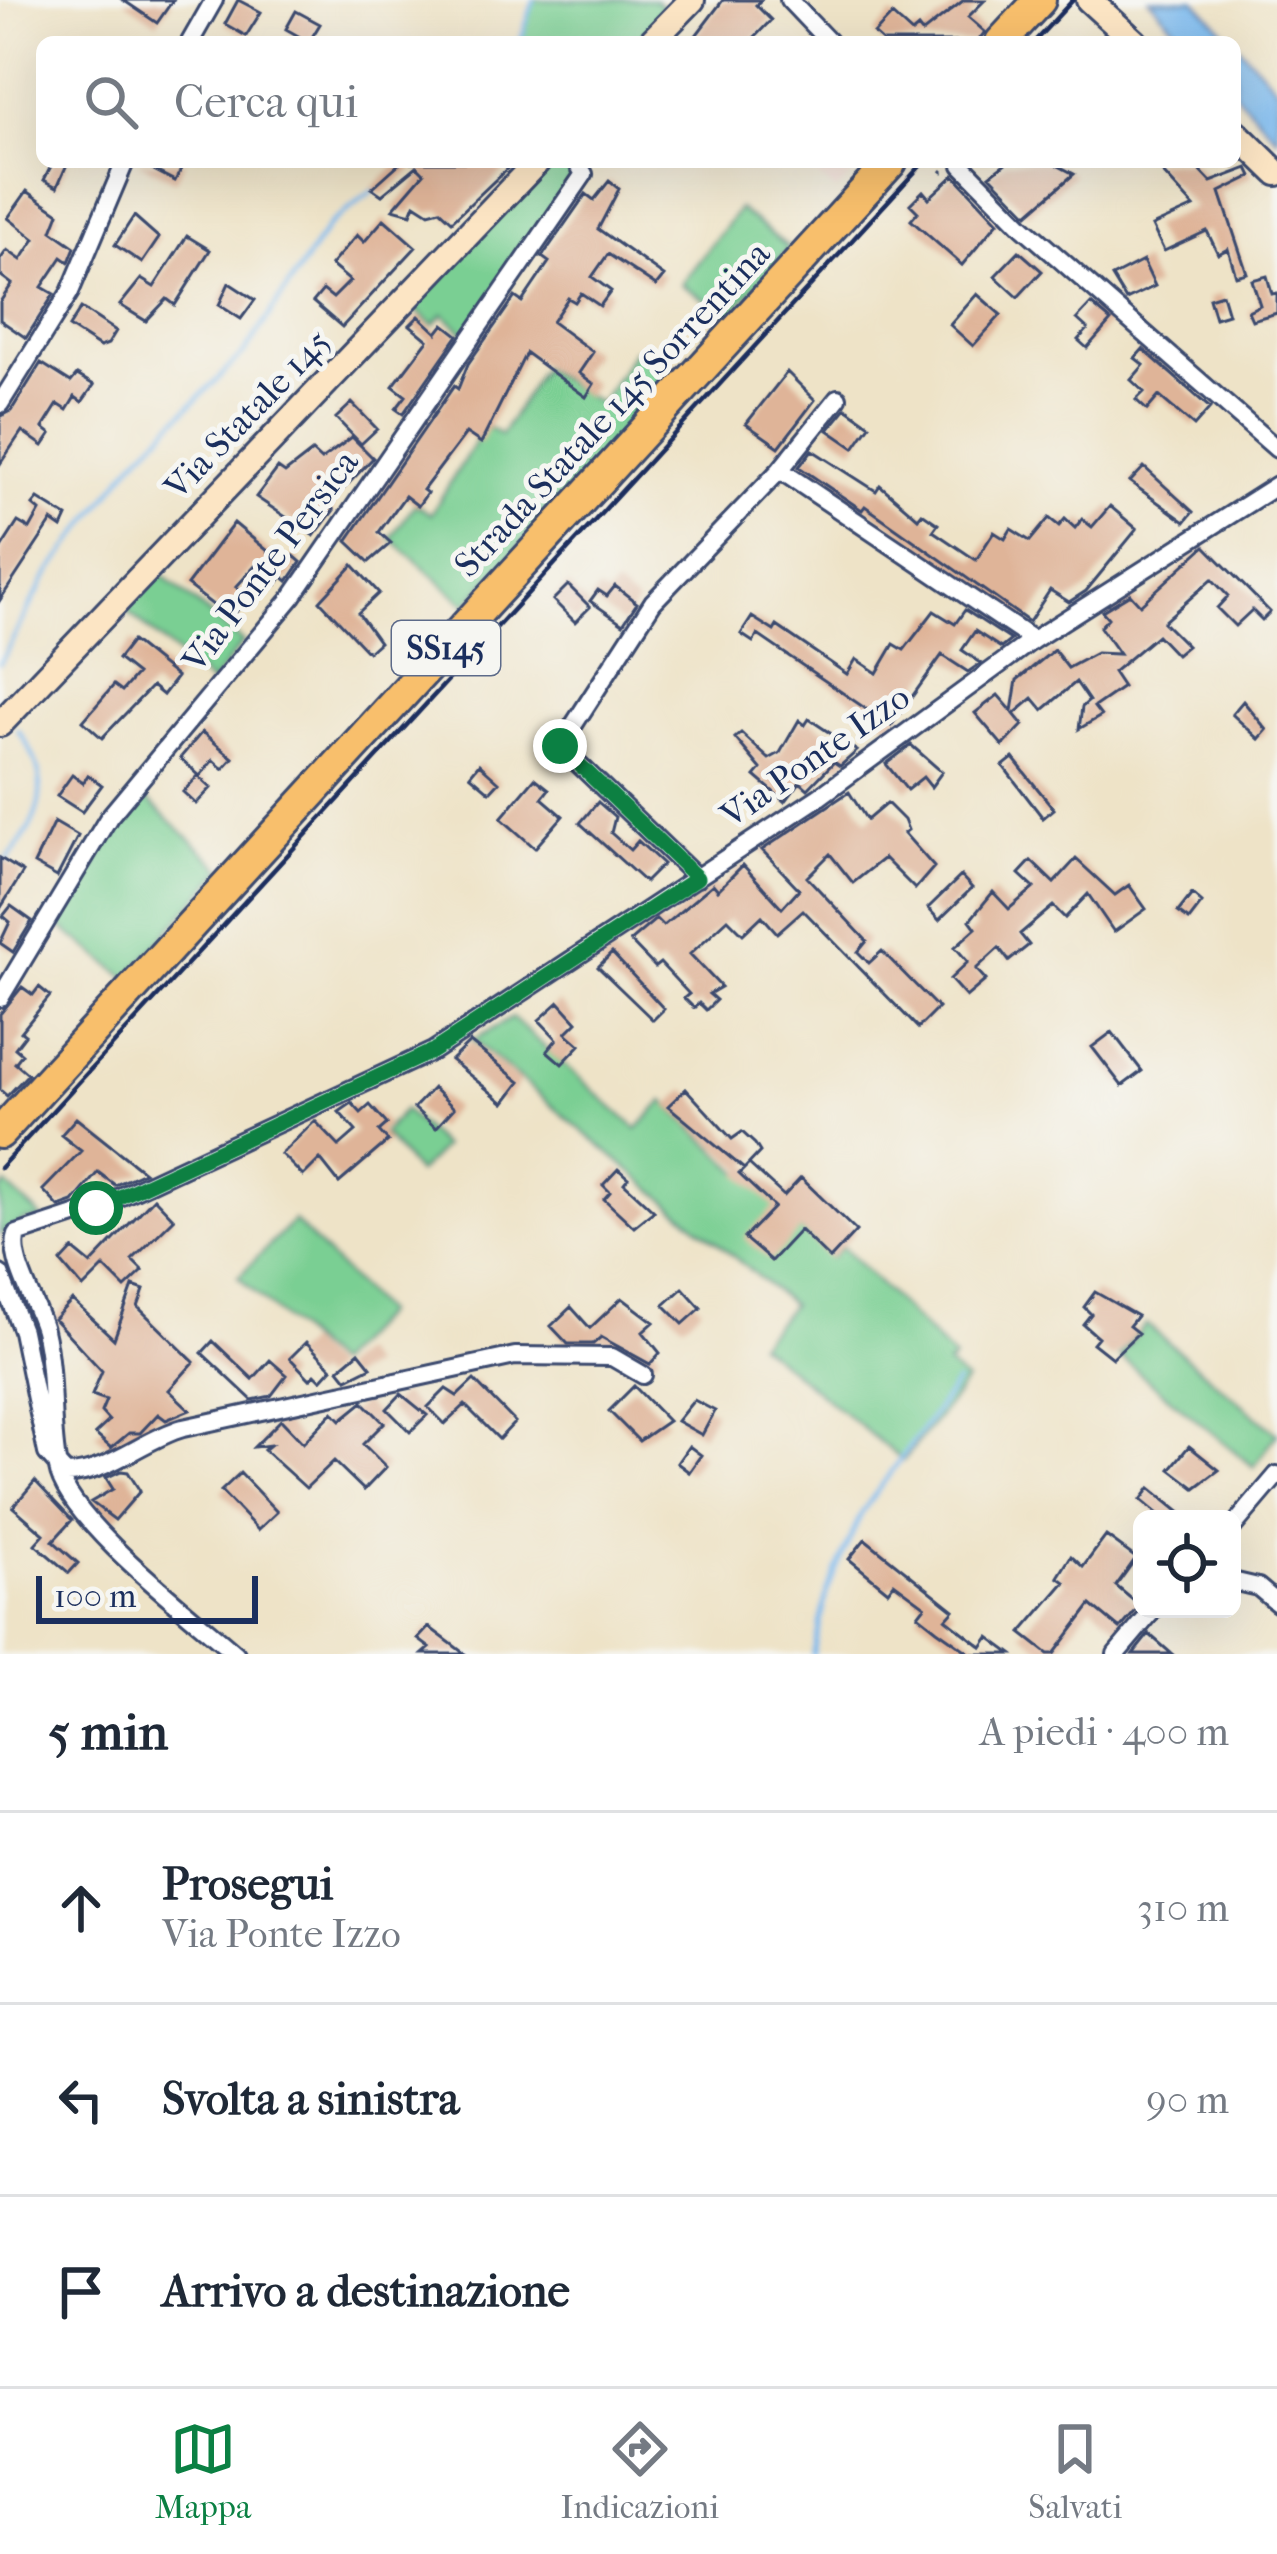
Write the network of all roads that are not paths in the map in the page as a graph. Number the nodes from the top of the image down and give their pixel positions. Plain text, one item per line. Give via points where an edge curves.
1 (214, 0) edge
2 (692, 0) edge
3 (789, 0) edge
4 (1040, 0) edge
5 (1095, 5) edge
6 (193, 36) edge
7 (657, 36) edge
8 (823, 36) edge
9 (1007, 36) edge
10 (1129, 36) edge
11 (1241, 138) edge
12 (122, 168) edge
13 (531, 168) edge
14 (580, 168) edge
15 (885, 168) edge
16 (965, 168) edge
17 (1277, 173) edge
18 (838, 398) dead end
19 (0, 404) edge
20 (1277, 449) edge
21 (781, 470) junction
22 (1277, 485) edge
23 (1034, 640) junction
24 (4, 720) edge
25 (697, 878) junction
26 (0, 998) edge
27 (0, 1133) edge
28 (0, 1274) edge
29 (644, 1375) dead end
30 (58, 1470) junction
31 (1277, 1475) edge
32 (1241, 1517) edge
33 (1241, 1583) edge
34 (1277, 1603) edge
35 (1146, 1618) edge
36 (236, 1654) edge
37 (1116, 1654) edge

1 - 6 street
2 - 7 main road
3 - 8 street
4 - 9 highway
5 - 10 main road
11 - 17 main road
12 - 19 street via 70,292
13 - 24 main road, Via Statale 145
14 - 26 street, Via Ponte Persica via 584,174 478,334 292,596 109,817
15 - 27 highway, Strada Statale 145 Sorrentina / SS145
16 - 20 street
18 - 21 street
21 - 23 street
21 - 25 street via 653,602 560,746
22 - 23 street, Via Ponte Izzo
23 - 25 street, Via Ponte Izzo
25 - 30 street, Via Ponte Izzo via 400,1068 96,1208 17,1234 16,1256 46,1339
28 - 30 street
29 - 30 street via 612,1357 515,1356 214,1420 162,1434 86,1472
30 - 36 street via 79,1513
31 - 32 street
33 - 34 street
35 - 37 street

